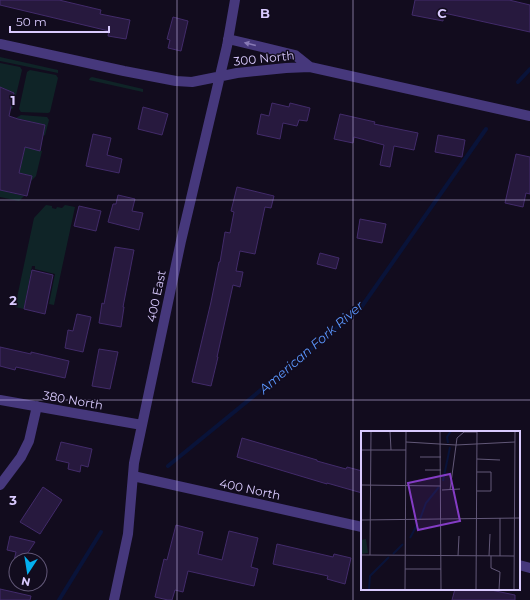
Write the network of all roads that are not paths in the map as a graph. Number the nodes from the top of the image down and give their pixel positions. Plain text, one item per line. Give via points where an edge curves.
1 (235, 0) edge
2 (228, 39) junction
3 (0, 44) edge
4 (310, 67) junction
5 (220, 76) junction
6 (530, 116) edge
7 (0, 400) edge
8 (37, 406) junction
9 (142, 425) junction
10 (133, 476) junction
11 (0, 485) edge
12 (361, 527) edge
13 (520, 566) edge
14 (530, 568) edge
15 (114, 600) edge

1 - 2 street, 400 East
4 -> 2 street via 295,55
2 - 5 street, 400 East
3 - 5 street, 300 North via 176,81 192,82
4 - 5 street, 300 North
4 - 6 street, 300 North
5 - 9 street, 400 East via 181,241
7 - 8 street, 380 North
8 - 9 street, 380 North
8 - 11 street via 30,441
9 - 10 street, 400 East
10 - 12 street, 400 North
10 - 15 street, 400 East via 128,534
13 - 14 street

